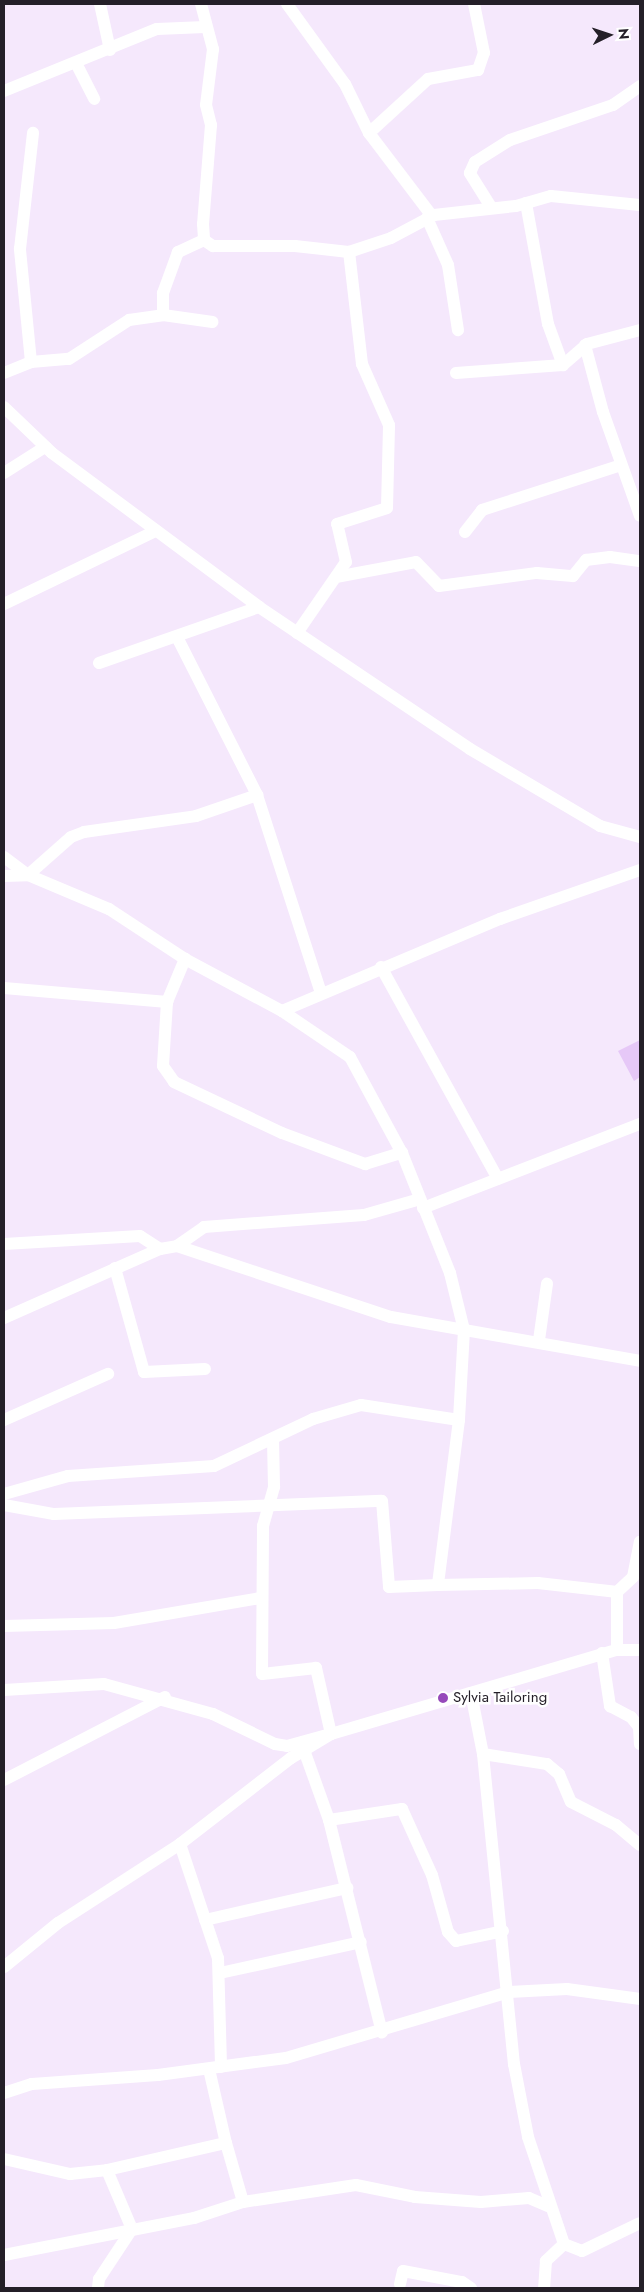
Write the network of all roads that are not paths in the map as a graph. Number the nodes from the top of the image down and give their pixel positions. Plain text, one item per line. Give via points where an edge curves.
1 (100, 4) edge
2 (201, 4) edge
3 (287, 4) edge
4 (474, 4) edge
5 (205, 27) junction
6 (110, 50) junction
7 (77, 65) junction
8 (640, 86) edge
9 (4, 91) edge
10 (94, 99) dead end
11 (33, 133) dead end
12 (370, 133) junction
13 (526, 203) junction
14 (640, 205) edge
15 (491, 207) junction
16 (430, 217) junction
17 (204, 240) junction
18 (349, 252) junction
19 (163, 315) junction
20 (213, 322) dead end
21 (458, 330) dead end
22 (640, 330) edge
23 (585, 346) junction
24 (31, 362) junction
25 (563, 365) junction
26 (4, 373) edge
27 (456, 373) dead end
28 (4, 407) edge
29 (45, 447) junction
30 (621, 465) junction
31 (4, 473) edge
32 (640, 516) edge
33 (156, 531) junction
34 (465, 532) dead end
35 (640, 561) edge
36 (336, 577) junction
37 (4, 604) edge
38 (259, 607) junction
39 (297, 633) junction
40 (177, 637) junction
41 (99, 663) dead end
42 (257, 795) junction
43 (640, 837) edge
44 (4, 856) edge
45 (640, 870) edge
46 (28, 875) junction
47 (4, 876) edge
48 (185, 959) junction
49 (381, 967) junction
50 (4, 988) edge
51 (321, 993) junction
52 (167, 1002) junction
53 (282, 1011) junction
54 (640, 1124) edge
55 (402, 1153) junction
56 (498, 1179) junction
57 (422, 1204) junction
58 (4, 1244) edge
59 (177, 1246) junction
60 (160, 1249) junction
61 (115, 1268) junction
62 (547, 1284) dead end
63 (4, 1318) edge
64 (464, 1330) junction
65 (539, 1340) junction
66 (640, 1361) edge
67 (205, 1369) dead end
68 (108, 1374) dead end
69 (4, 1420) edge
70 (459, 1420) junction
71 (273, 1441) junction
72 (4, 1494) edge
73 (4, 1505) edge
74 (267, 1509) junction
75 (640, 1542) edge
76 (438, 1585) junction
77 (617, 1592) junction
78 (261, 1598) junction
79 (4, 1626) edge
80 (617, 1650) junction
81 (640, 1650) edge
82 (602, 1653) junction
83 (4, 1690) edge
84 (471, 1693) junction
85 (165, 1697) junction
86 (331, 1734) junction
87 (640, 1744) edge
88 (304, 1750) junction
89 (483, 1754) junction
90 (4, 1780) edge
91 (328, 1820) junction
92 (180, 1844) junction
93 (640, 1845) edge
94 (347, 1888) junction
95 (206, 1920) junction
96 (503, 1931) junction
97 (361, 1942) junction
98 (4, 1967) edge
99 (220, 1973) junction
100 (509, 1992) junction
101 (640, 1999) edge
102 (382, 2032) junction
103 (215, 2068) junction
104 (4, 2093) edge
105 (226, 2143) junction
106 (4, 2159) edge
107 (107, 2170) junction
108 (244, 2202) junction
109 (548, 2206) junction
110 (640, 2223) edge
111 (132, 2230) junction
112 (564, 2244) junction
113 (4, 2255) edge
114 (400, 2284) dead end
115 (98, 2288) edge
116 (471, 2288) edge
117 (544, 2288) edge

1 - 6 street
2 - 5 street
3 - 12 street via 345,84
4 - 12 street via 484,53 478,70 428,79
5 - 6 street via 157,29
5 - 17 street via 213,49 206,105 211,125
6 - 7 street
7 - 9 street
7 - 10 street
8 - 15 street via 613,105 510,140 475,162 470,173
11 - 24 street via 20,249
12 - 16 street
13 - 14 street via 574,196
13 - 15 street
13 - 25 street via 548,324
15 - 16 street
16 - 18 street via 391,238
16 - 21 street via 448,265
17 - 18 street via 213,246 295,246
17 - 19 street via 178,252 163,293
18 - 36 street via 362,364 390,425 387,508 337,524 346,562
19 - 20 street
19 - 24 street via 130,320 69,359
22 - 23 street
23 - 25 street
23 - 30 street
24 - 26 street
25 - 27 street
28 - 29 street
29 - 31 street
29 - 33 street
30 - 32 street
30 - 34 street via 482,510
33 - 37 street
33 - 38 street
35 - 36 street via 610,556 586,560 573,576 537,573 439,586 416,562
36 - 39 street
38 - 39 street
38 - 40 street
39 - 43 street via 470,749 600,826
40 - 41 street
40 - 42 street
42 - 46 street via 196,816 71,837
42 - 51 street
44 - 46 street
45 - 49 street via 500,919
46 - 47 street
46 - 48 street via 109,909
48 - 52 street
48 - 53 street
49 - 51 street
49 - 56 street
50 - 52 street
51 - 53 street
52 - 55 street via 162,1066 174,1082 282,1132 364,1164
53 - 55 street via 350,1057
54 - 56 street
55 - 57 street
56 - 57 street
57 - 59 street via 364,1215 204,1227
57 - 64 street via 450,1273
58 - 60 street via 140,1236
59 - 60 street
59 - 64 street via 391,1317
60 - 61 street
61 - 63 street
61 - 67 street via 144,1372
62 - 65 street
64 - 65 street
64 - 70 street
65 - 66 street
68 - 69 street
70 - 71 street via 361,1405 313,1419
70 - 76 street
71 - 72 street via 200,1469 74,1476
71 - 74 street via 274,1487
73 - 74 street via 54,1514
74 - 76 street via 382,1501 388,1587
74 - 78 street
75 - 77 street via 633,1577
76 - 77 street via 538,1583
77 - 80 street
78 - 79 street via 114,1623
78 - 86 street via 262,1674 316,1668
80 - 81 street
80 - 82 street
82 - 84 street via 523,1681
82 - 87 street via 610,1706 631,1717 639,1727
83 - 85 street via 104,1684
84 - 86 street
84 - 89 street
85 - 86 street via 213,1714 275,1744 287,1746
85 - 90 street
86 - 88 street
88 - 91 street
88 - 92 street
89 - 93 street via 547,1764 559,1774 571,1802 616,1825
89 - 96 street
91 - 94 street
91 - 96 street via 402,1809 432,1874 448,1932 456,1941
92 - 95 street
92 - 98 street via 58,1923
94 - 95 street
94 - 97 street
95 - 99 street
96 - 100 street
97 - 99 street
97 - 102 street
99 - 103 street
100 - 101 street via 568,1989
100 - 102 street
100 - 109 street via 518,2083
102 - 103 street via 286,2058
103 - 104 street via 32,2084
103 - 105 street
105 - 107 street
105 - 108 street
106 - 107 street via 63,2173
107 - 111 street
108 - 109 street via 356,2185 415,2197 481,2202 529,2198
108 - 111 street via 194,2218
109 - 112 street
110 - 112 street via 582,2251
111 - 113 street
111 - 115 street via 99,2278
112 - 117 street via 546,2261
114 - 116 street via 402,2271 462,2282

